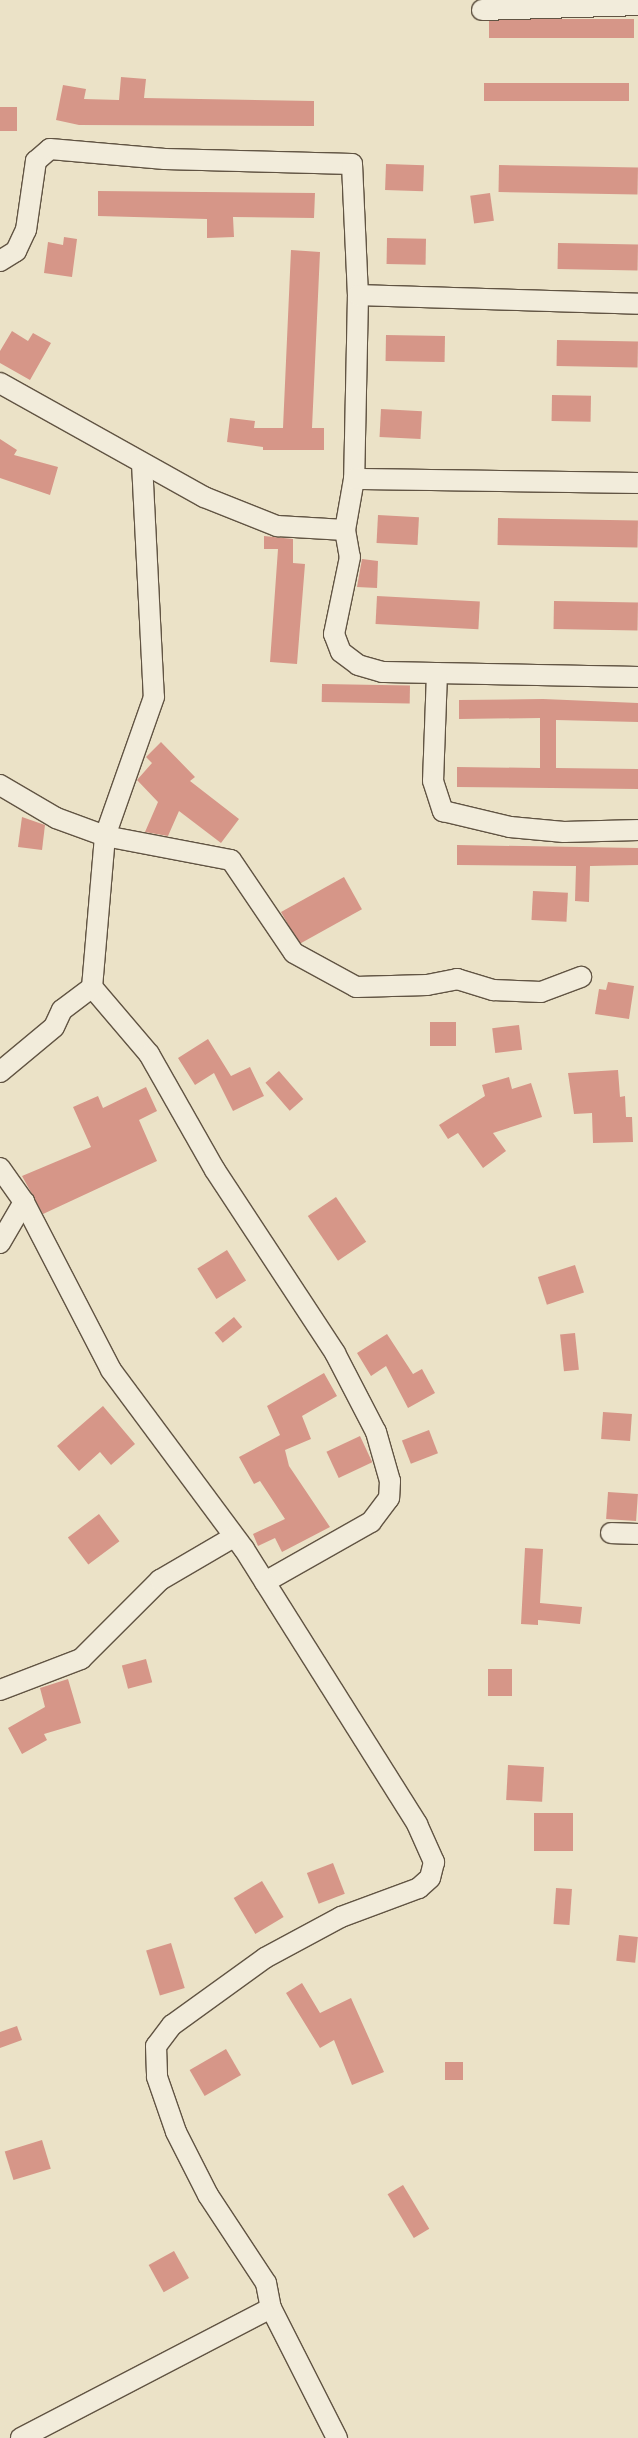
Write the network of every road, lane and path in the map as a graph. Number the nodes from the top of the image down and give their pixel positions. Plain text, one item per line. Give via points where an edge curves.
1 (638, 5) edge
2 (482, 10) dead end
3 (0, 261) edge
4 (358, 295) junction
5 (638, 304) edge
6 (0, 383) edge
7 (142, 463) junction
8 (354, 479) junction
9 (638, 483) edge
10 (345, 530) junction
11 (437, 673) junction
12 (638, 677) edge
13 (0, 785) edge
14 (638, 830) edge
15 (105, 836) junction
16 (581, 977) dead end
17 (92, 987) junction
18 (0, 1072) edge
19 (0, 1168) edge
20 (24, 1202) junction
21 (0, 1243) edge
22 (611, 1533) dead end
23 (638, 1534) edge
24 (232, 1538) junction
25 (265, 1582) junction
26 (0, 1690) edge
27 (271, 2308) junction
28 (21, 2438) edge
29 (337, 2438) edge

1 - 2 street
3 - 4 street via 16,251 26,230 36,161 50,149 165,159 339,160 352,164
4 - 5 street
4 - 8 street
6 - 7 street
7 - 10 street via 204,497 277,526
7 - 15 street via 154,697
8 - 9 street
8 - 10 street
10 - 11 street via 350,557 334,634 341,652 358,665 382,672
11 - 12 street
11 - 14 street via 434,781 443,811 519,828
13 - 15 street via 56,818
15 - 16 street via 231,860 294,953 356,987 427,985 457,979 492,990 541,992
15 - 17 street
17 - 18 street via 62,1010 54,1027
17 - 25 street via 149,1054 214,1170 335,1354 376,1432 388,1473 388,1498 371,1522
19 - 20 street
20 - 21 street
20 - 24 street via 111,1370
22 - 23 street
24 - 25 street
24 - 26 street via 160,1580 82,1658
25 - 27 street via 417,1824 434,1862 430,1878 419,1888 341,1917 265,1958 172,2025 156,2046 157,2078 176,2132 208,2195 266,2283
27 - 28 street
27 - 29 street

